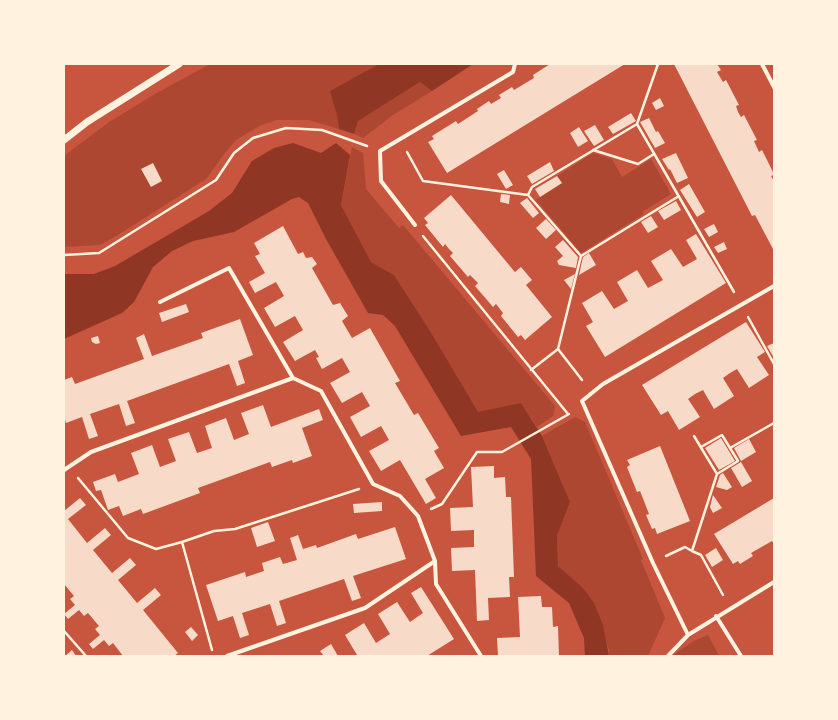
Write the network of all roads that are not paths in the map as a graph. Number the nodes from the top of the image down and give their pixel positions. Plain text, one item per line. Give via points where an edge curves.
1 (179, 64) edge
2 (515, 64) edge
3 (762, 64) edge
4 (774, 88) edge
5 (64, 140) edge
6 (415, 225) road end
7 (774, 286) edge
8 (160, 302) dead end
9 (293, 378) junction
10 (64, 470) edge
11 (435, 561) junction
12 (774, 582) edge
13 (716, 616) junction
14 (688, 635) junction
15 (227, 656) edge
16 (481, 656) edge
17 (668, 656) edge
18 (741, 656) edge

1 - 5 street via 87,122
2 - 6 street via 513,72 380,151 381,182
3 - 4 street
7 - 14 street via 603,384 582,401 653,563
8 - 9 street via 229,268
9 - 10 street via 91,452
9 - 11 street via 321,391 373,484 400,496 418,516
11 - 15 street via 365,608
11 - 16 street via 436,584
12 - 13 street
13 - 14 street
13 - 18 street
14 - 17 street

